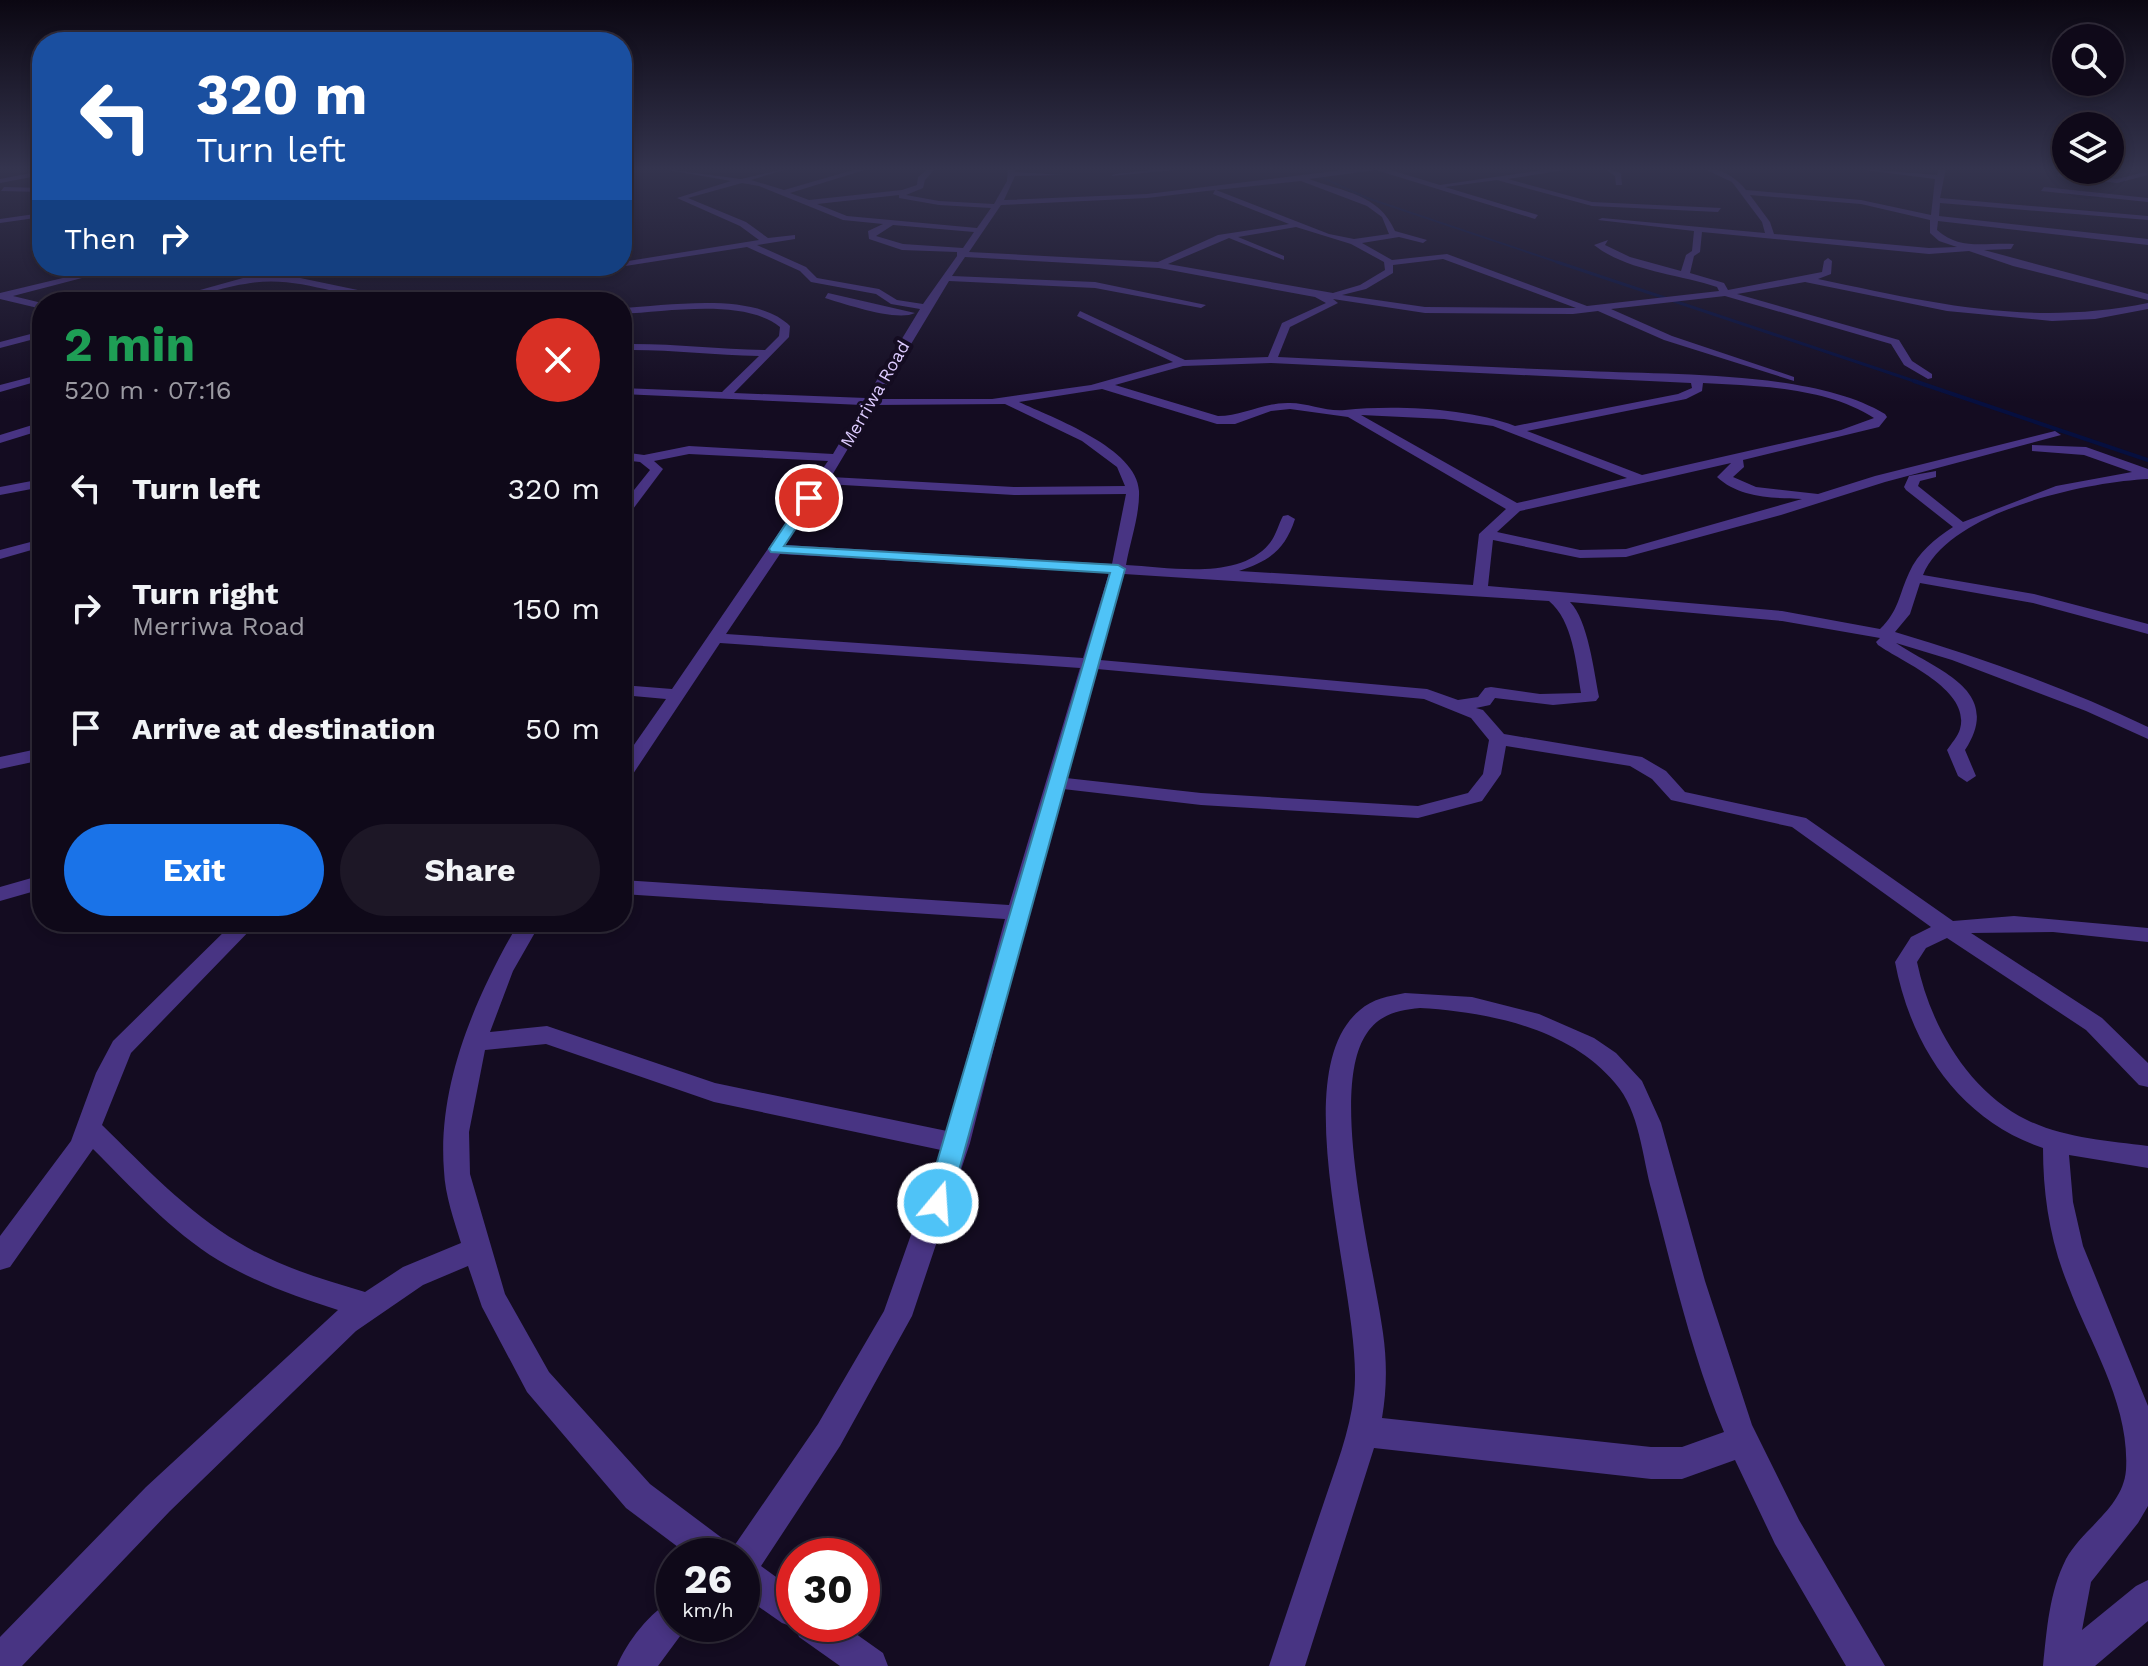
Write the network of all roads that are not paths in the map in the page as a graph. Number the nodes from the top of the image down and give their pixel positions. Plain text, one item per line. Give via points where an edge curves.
1 (745, 246) edge
2 (751, 246) edge
3 (898, 246) edge
4 (966, 246) edge
5 (1203, 246) edge
6 (1250, 246) edge
7 (1360, 246) edge
8 (1599, 246) edge
9 (1697, 246) edge
10 (1871, 246) edge
11 (1960, 246) edge
12 (2011, 246) dead end
13 (1969, 250) junction
14 (961, 252) junction
15 (1281, 258) dead end
16 (1065, 260) junction
17 (1828, 261) dead end
18 (632, 263) edge
19 (1389, 263) junction
20 (1159, 265) junction
21 (1263, 273) dead end
22 (1685, 274) junction
23 (73, 276) edge
24 (944, 278) junction
25 (1803, 279) junction
26 (814, 280) junction
27 (1227, 280) junction
28 (1074, 283) junction
29 (350, 289) junction
30 (205, 292) edge
31 (339, 292) edge
32 (362, 292) edge
33 (1725, 293) junction
34 (1321, 294) junction
35 (0, 295) edge
36 (2148, 297) edge
37 (1651, 301) junction
38 (32, 303) edge
39 (1201, 305) dead end
40 (2148, 306) edge
41 (1594, 309) junction
42 (924, 310) junction
43 (632, 311) edge
44 (1080, 314) dead end
45 (1652, 320) junction
46 (32, 337) edge
47 (0, 345) edge
48 (632, 347) edge
49 (766, 353) junction
50 (1271, 360) junction
51 (1183, 363) junction
52 (1928, 376) dead end
53 (1696, 378) junction
54 (32, 380) edge
55 (1102, 385) junction
56 (0, 389) edge
57 (632, 391) edge
58 (1830, 395) junction
59 (724, 396) junction
60 (1009, 401) junction
61 (870, 402) junction
62 (1343, 411) junction
63 (1516, 428) junction
64 (32, 429) edge
65 (2055, 435) dead end
66 (0, 439) edge
67 (632, 457) edge
68 (837, 458) junction
69 (644, 459) junction
70 (1737, 459) junction
71 (2148, 474) edge
72 (821, 480) junction
73 (1643, 480) junction
74 (32, 484) edge
75 (1, 488) edge
76 (1133, 490) junction
77 (1822, 497) junction
78 (632, 501) edge
79 (1515, 508) junction
80 (1288, 519) dead end
81 (1961, 527) junction
82 (1486, 534) junction
83 (32, 546) edge
84 (775, 549) junction
85 (0, 555) edge
86 (1118, 569) junction
87 (1215, 575) junction
88 (1916, 578) junction
89 (1480, 590) junction
90 (1554, 597) junction
91 (2148, 629) edge
92 (1878, 633) junction
93 (715, 638) junction
94 (1092, 664) junction
95 (632, 691) edge
96 (674, 694) junction
97 (1461, 705) junction
98 (2092, 707) junction
99 (2148, 715) edge
100 (2148, 734) edge
101 (1498, 739) junction
102 (32, 756) edge
103 (632, 760) edge
104 (0, 763) edge
105 (1967, 776) dead end
106 (1055, 782) junction
107 (32, 885) edge
108 (632, 888) edge
109 (0, 894) edge
110 (1017, 913) junction
111 (1949, 927) junction
112 (237, 932) edge
113 (524, 932) edge
114 (2148, 935) edge
115 (474, 1042) junction
116 (2148, 1078) edge
117 (90, 1129) junction
118 (2056, 1141) junction
119 (957, 1143) junction
120 (2148, 1157) edge
121 (477, 1249) junction
122 (0, 1258) edge
123 (366, 1306) junction
124 (1363, 1431) junction
125 (1744, 1441) junction
126 (694, 1538) edge
127 (760, 1538) edge
128 (2148, 1598) edge
129 (656, 1640) edge
130 (837, 1642) edge
131 (0, 1663) edge
132 (635, 1666) edge
133 (870, 1666) edge
134 (1287, 1666) edge
135 (1867, 1666) edge
136 (2064, 1666) edge

1 - 18 street
2 - 26 street via 803,269
3 - 14 street
4 - 14 street, Merriwa Road
5 - 20 street
6 - 15 street
7 - 19 street
8 - 22 street
9 - 22 street
10 - 13 street
11 - 13 street
12 - 13 street
13 - 36 street
14 - 16 street
14 - 24 street, Merriwa Road
16 - 20 street
16 - 28 street via 1062,270
17 - 25 street via 1826,274
19 - 34 street via 1390,271 1378,280
19 - 41 street via 1444,256
20 - 27 street
21 - 27 street
22 - 33 street via 1721,285
23 - 35 street
24 - 28 street
24 - 42 street, Merriwa Road
25 - 33 street
25 - 40 street via 2007,313 2088,317
26 - 42 street via 879,292
26 - 42 street via 812,291 877,309
27 - 34 street
28 - 39 street
29 - 30 street via 270,277
29 - 31 street
29 - 32 street
33 - 37 street
33 - 52 street via 1895,342 1908,363
34 - 41 street via 1425,310
34 - 50 street via 1333,303 1287,323
35 - 38 street
37 - 41 street
37 - 45 street
41 - 45 street
42 - 61 street, Merriwa Road
43 - 49 street via 739,309 773,314 784,324 784,337
44 - 51 street
45 - 58 street
46 - 47 street
48 - 49 street
49 - 59 street
50 - 51 street
50 - 53 street
51 - 55 street
53 - 58 street
53 - 63 street via 1698,389 1682,397
54 - 56 street
55 - 60 street
55 - 62 street via 1217,420 1279,407
57 - 59 street
58 - 70 street via 1862,405 1880,420
59 - 61 street
60 - 61 street
60 - 76 street via 1053,419 1114,457
61 - 68 street, Merriwa Road
62 - 63 street via 1444,415
62 - 79 street
63 - 73 street
64 - 66 street
65 - 77 street
67 - 69 street
68 - 69 street via 689,450
68 - 72 street, Merriwa Road
69 - 78 street via 657,469
70 - 73 street
70 - 77 street via 1738,467 1724,477 1732,483 1768,493
71 - 81 street via 2095,479
71 - 81 street via 2086,451 2044,447 1938,471 1910,483
72 - 76 street via 1014,491
72 - 84 street, Merriwa Road
73 - 79 street
74 - 75 street
76 - 86 street
77 - 82 street via 1626,553 1580,554
79 - 82 street
80 - 87 street via 1272,553
81 - 88 street via 1933,548
82 - 89 street
83 - 85 street
84 - 86 street
84 - 93 street, Merriwa Road
86 - 87 street
86 - 94 street
87 - 89 street
88 - 91 street via 2023,597
88 - 92 street via 1905,613
89 - 90 street
90 - 92 street via 1694,605
90 - 97 street via 1568,609 1590,697 1573,701 1491,692 1484,701
92 - 98 street via 1958,656
92 - 105 street via 1960,691 1971,714 1970,735 1956,750
93 - 94 street
93 - 96 street, Merriwa Road
94 - 97 street via 1386,688
94 - 106 street
95 - 96 street
96 - 103 street, Merriwa Road
97 - 101 street via 1485,720
98 - 99 street
98 - 100 street
101 - 106 street via 1492,774 1475,797 1418,812 1201,799
101 - 111 street via 1635,761 1659,775 1678,796 1794,820
102 - 104 street
106 - 110 street
107 - 109 street
108 - 110 street
110 - 119 street
111 - 114 street via 2013,924
111 - 116 street via 2094,1024
111 - 118 street via 1918,939 1906,962 1937,1046 1969,1096 1995,1116
112 - 117 street via 122,1047
113 - 115 street via 502,971
115 - 119 street via 547,1035 714,1092
115 - 121 street via 456,1132 457,1174
117 - 122 street via 74,1160
117 - 123 street via 209,1239 292,1283
118 - 120 street
118 - 136 street via 2056,1189 2073,1262 2111,1347 2140,1439 2142,1471 2136,1498 2078,1571 2071,1589
119 - 127 street via 897,1316 829,1435
121 - 123 street via 413,1276
121 - 126 street via 492,1298 538,1382 638,1496
123 - 131 street via 303,1359 158,1499
124 - 125 street via 1651,1463 1682,1463
124 - 125 street via 1371,1351 1344,1197 1344,1063 1354,1030 1365,1015 1400,1000 1440,1000 1585,1042 1627,1079 1647,1113 1659,1169
124 - 134 street
125 - 135 street via 1779,1520
128 - 136 street
129 - 132 street
130 - 133 street

